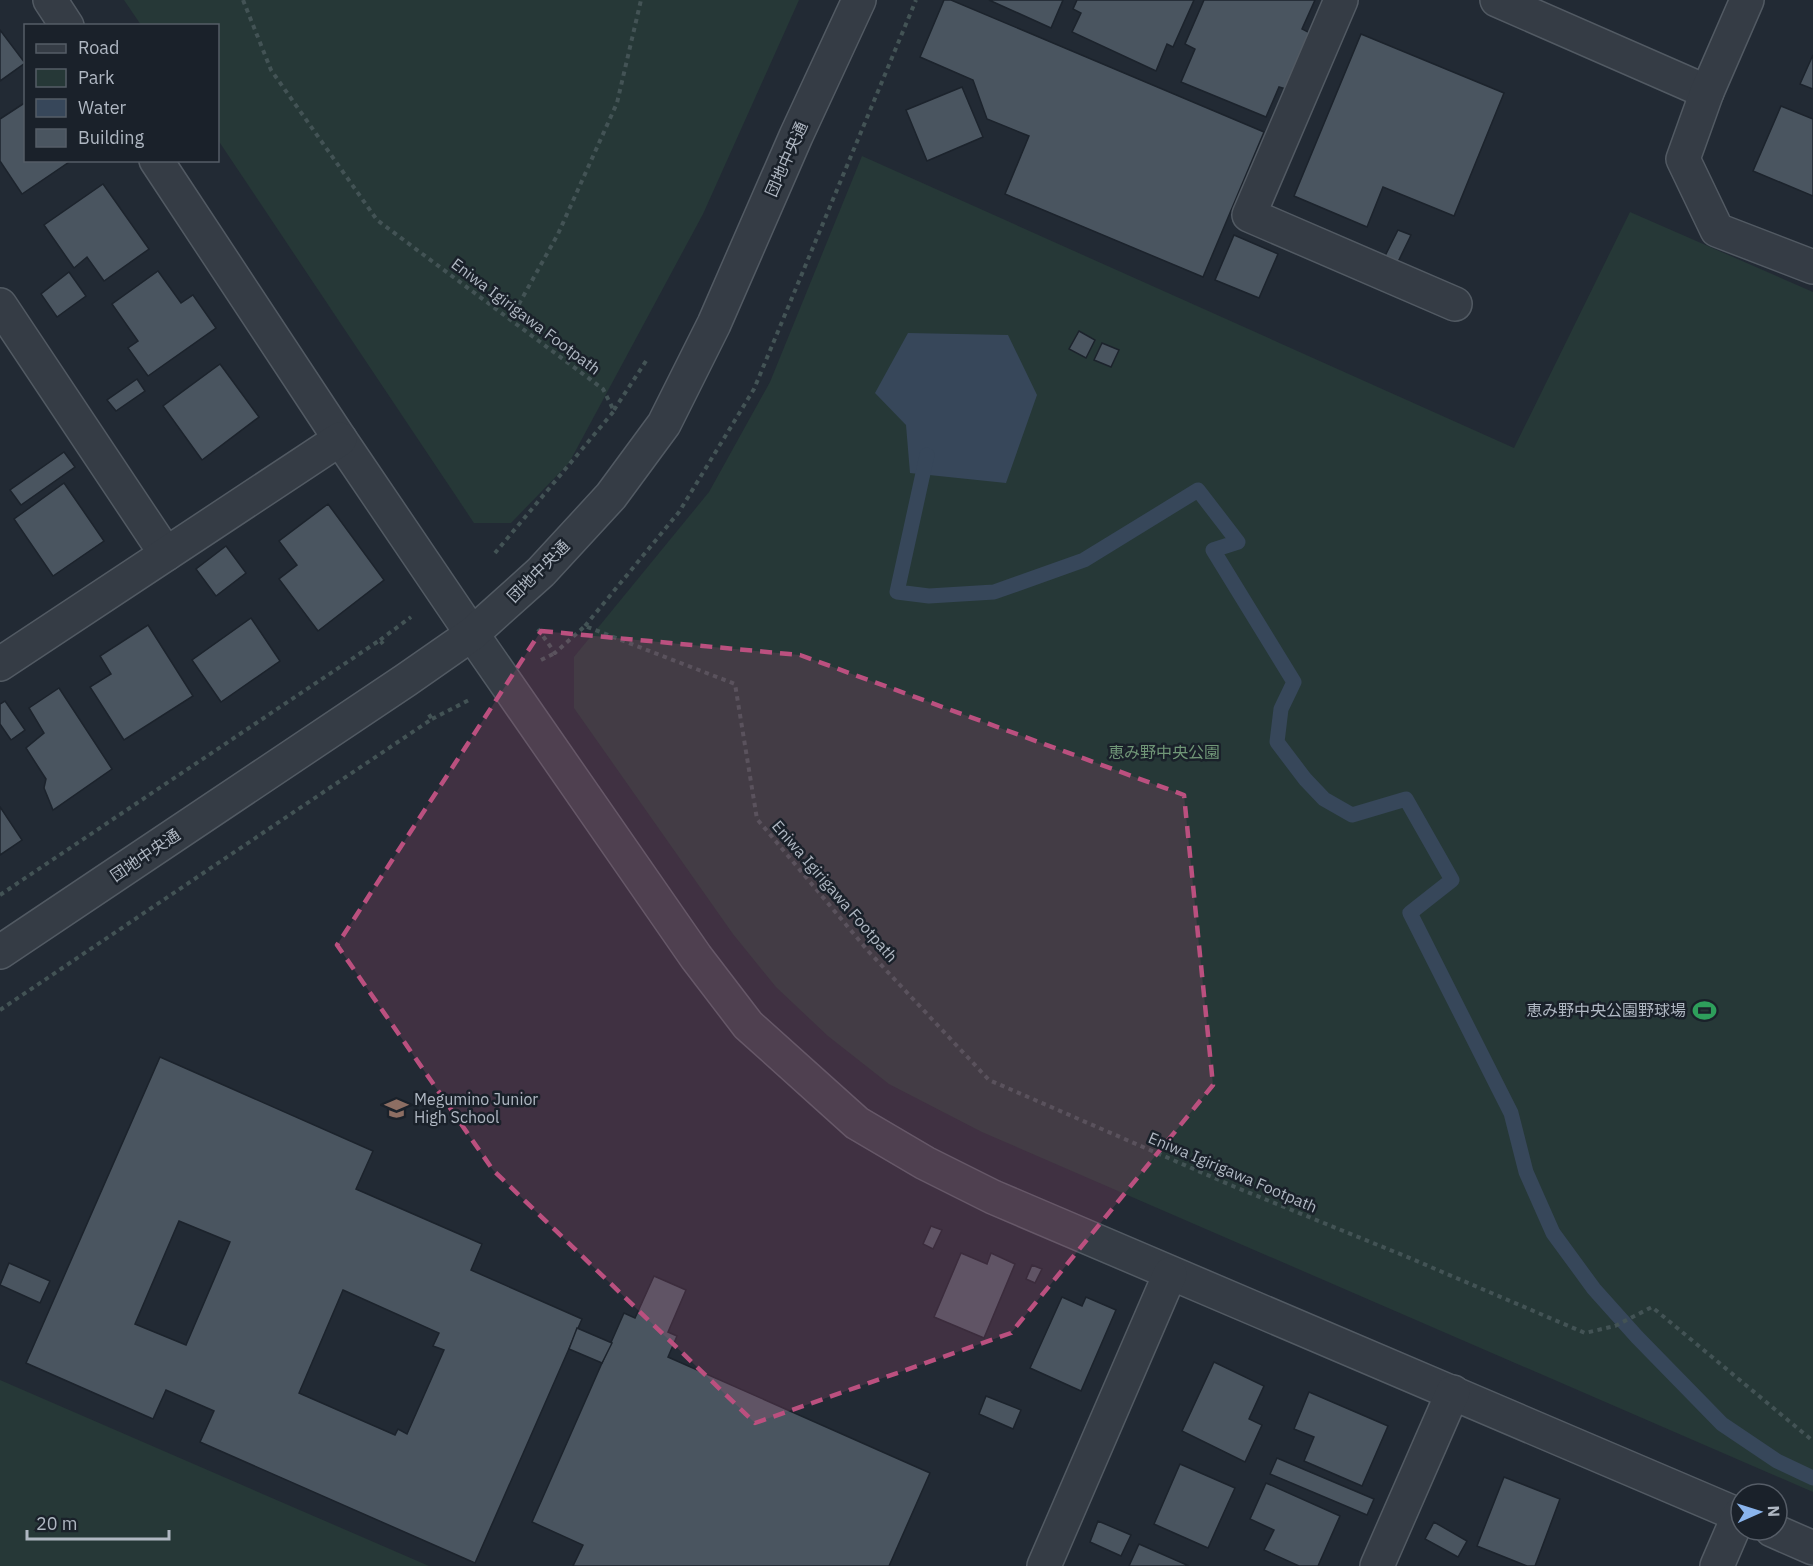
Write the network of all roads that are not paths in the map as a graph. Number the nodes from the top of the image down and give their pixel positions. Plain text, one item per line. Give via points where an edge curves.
1 (50, 0) edge
2 (859, 0) edge
3 (1341, 0) edge
4 (1497, 0) edge
5 (1747, 0) edge
6 (66, 24) edge
7 (1707, 92) junction
8 (157, 162) edge
9 (1813, 267) edge
10 (1455, 304) dead end
11 (0, 305) edge
12 (340, 440) junction
13 (166, 554) junction
14 (472, 634) junction
15 (0, 664) edge
16 (0, 952) edge
17 (1170, 1274) junction
18 (1453, 1392) junction
19 (1729, 1511) edge
20 (1789, 1537) edge
21 (1729, 1540) edge
22 (1813, 1548) edge
23 (1044, 1566) edge
24 (1377, 1566) edge
25 (1717, 1566) edge

1 - 6 street
2 - 14 street, 団地中央通 via 714,324 664,424 611,496 541,572
3 - 10 street via 1249,215
4 - 7 street
5 - 7 street
7 - 9 street via 1683,159 1717,230
8 - 12 street
11 - 13 street
12 - 13 street
12 - 14 street
13 - 15 street
14 - 16 street, 団地中央通
14 - 17 street via 696,957 748,1025 798,1071 857,1123 925,1163
17 - 18 street
17 - 23 street
18 - 19 street
18 - 24 street
20 - 22 street
21 - 25 street

